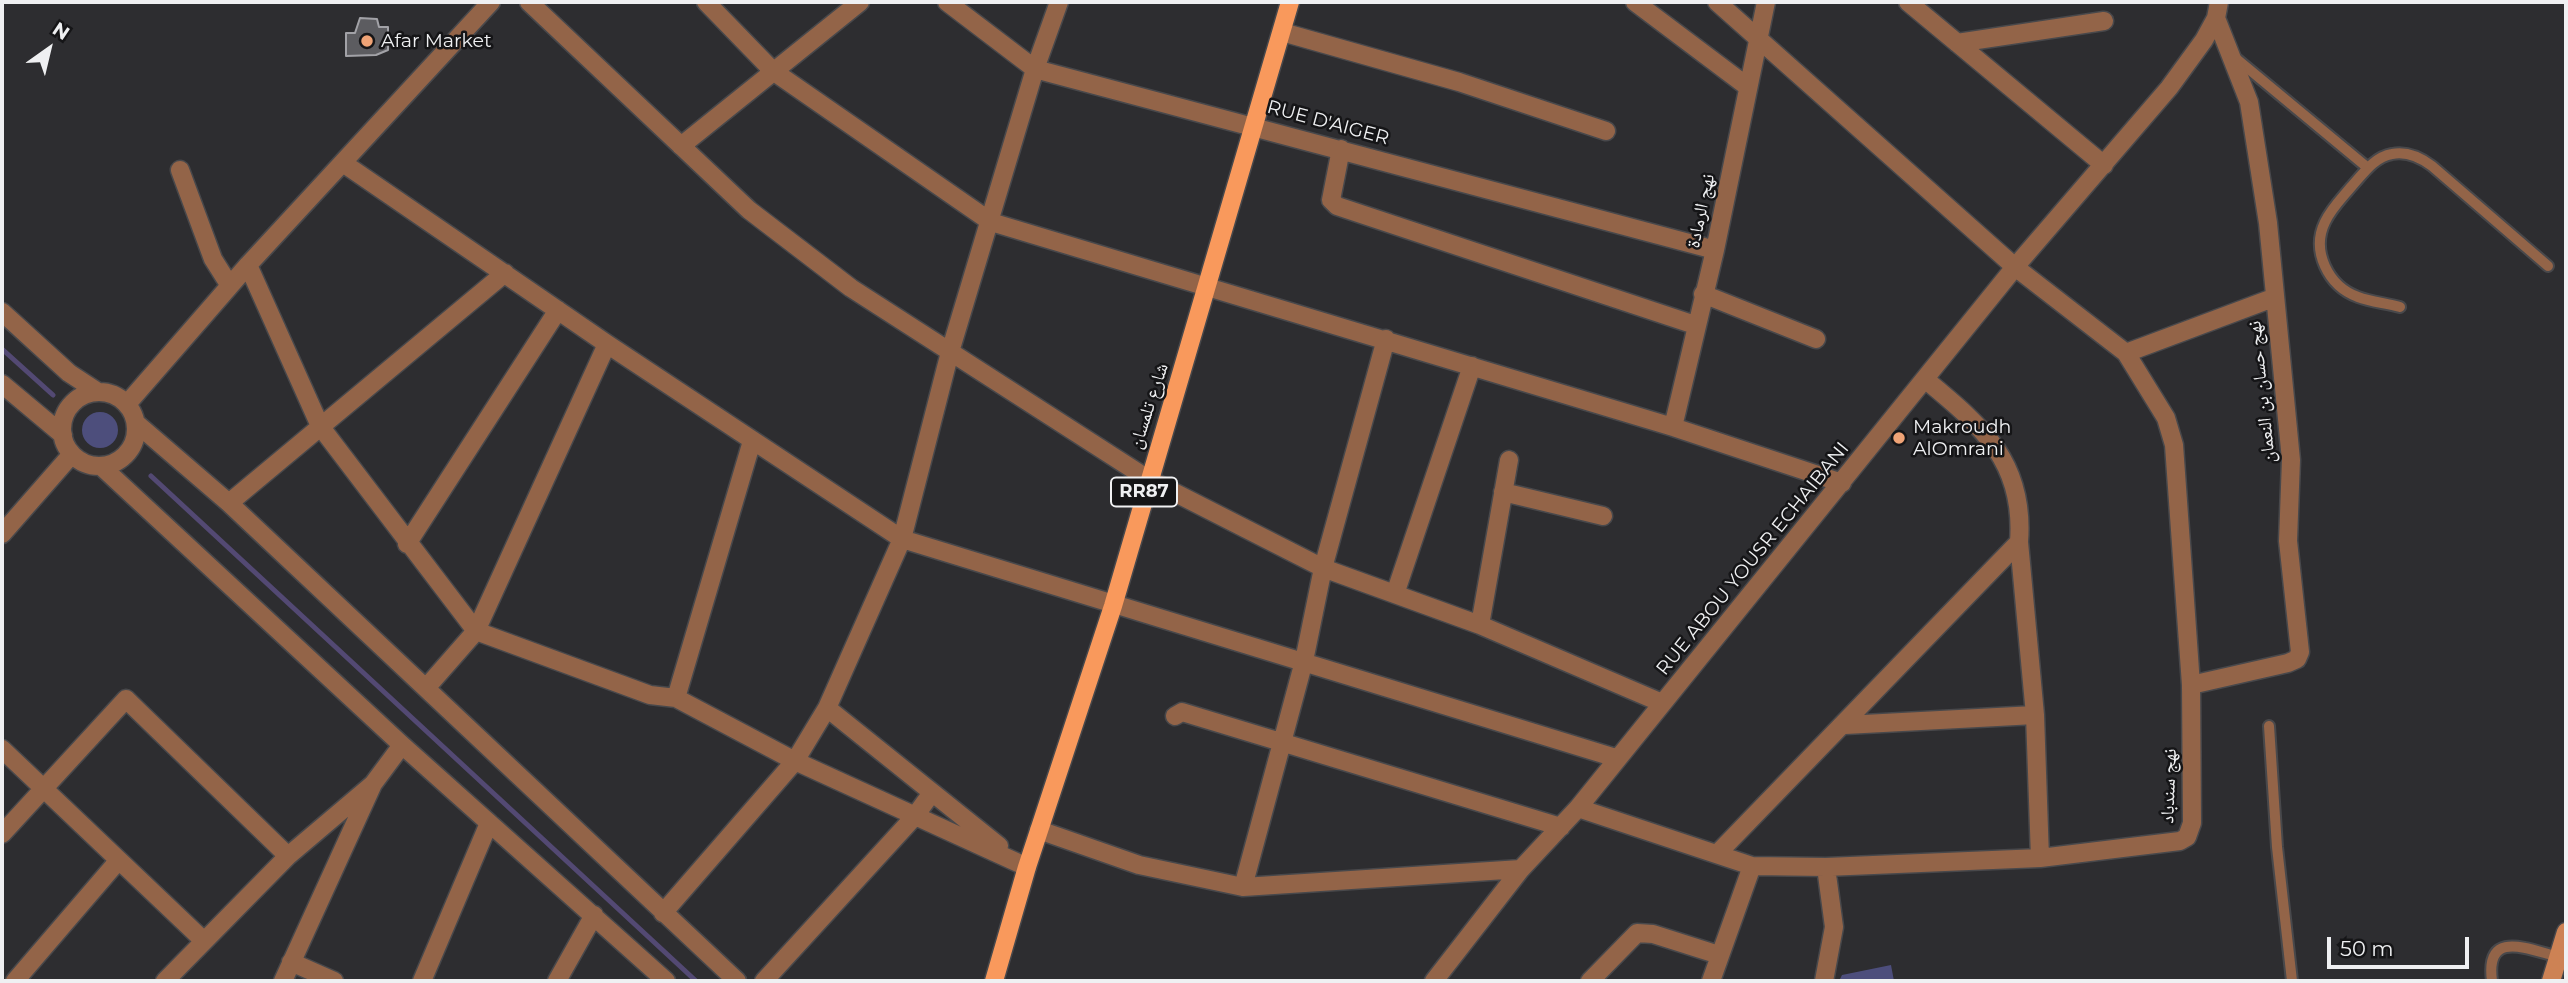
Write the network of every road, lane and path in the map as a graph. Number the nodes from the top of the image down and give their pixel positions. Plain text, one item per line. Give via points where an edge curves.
1 (491, 2) edge
2 (529, 2) edge
3 (706, 2) edge
4 (860, 2) edge
5 (947, 2) edge
6 (1059, 2) edge
7 (1290, 2) edge
8 (1635, 2) edge
9 (1717, 2) edge
10 (1766, 2) edge
11 (1908, 2) edge
12 (2217, 10) edge
13 (2104, 21) dead end
14 (1282, 32) junction
15 (1759, 36) junction
16 (1957, 43) junction
17 (2233, 56) junction
18 (1035, 69) junction
19 (773, 71) junction
20 (1748, 87) junction
21 (1254, 125) junction
22 (1606, 131) dead end
23 (681, 146) junction
24 (1341, 149) junction
25 (343, 163) junction
26 (2104, 165) junction
27 (2368, 168) junction
28 (180, 170) dead end
29 (991, 222) junction
30 (1715, 250) junction
31 (248, 265) junction
32 (2548, 266) dead end
33 (2015, 267) junction
34 (505, 273) junction
35 (230, 286) junction
36 (1208, 288) junction
37 (1703, 294) junction
38 (2273, 298) junction
39 (2400, 306) dead end
40 (558, 310) junction
41 (2, 312) edge
42 (1695, 325) junction
43 (1386, 339) junction
44 (1816, 339) dead end
45 (607, 344) junction
46 (950, 352) junction
47 (2126, 354) junction
48 (1472, 366) junction
49 (1926, 380) junction
50 (2, 384) edge
51 (98, 392) junction
52 (127, 404) junction
53 (136, 423) junction
54 (320, 426) junction
55 (1673, 427) junction
56 (63, 435) junction
57 (752, 441) junction
58 (72, 454) junction
59 (1509, 460) dead end
60 (101, 466) junction
61 (1148, 479) junction
62 (1842, 483) junction
63 (1503, 492) junction
64 (229, 503) junction
65 (1604, 516) dead end
66 (2, 534) edge
67 (902, 539) junction
68 (2019, 542) junction
69 (407, 544) junction
70 (1323, 568) junction
71 (1395, 594) junction
72 (1113, 606) junction
73 (1480, 625) junction
74 (476, 631) junction
75 (1304, 661) junction
76 (2191, 684) junction
77 (426, 688) junction
78 (676, 698) junction
79 (1662, 703) junction
80 (827, 708) junction
81 (2035, 715) junction
82 (1175, 716) dead end
83 (1845, 725) junction
84 (2269, 726) dead end
85 (1281, 740) junction
86 (402, 745) junction
87 (2, 749) edge
88 (1616, 758) junction
89 (794, 761) junction
90 (373, 784) junction
91 (43, 788) junction
92 (931, 794) junction
93 (1578, 807) junction
94 (915, 816) junction
95 (489, 823) junction
96 (1561, 827) junction
97 (1039, 830) junction
98 (2, 834) edge
99 (1718, 853) junction
100 (288, 856) junction
101 (2040, 858) junction
102 (118, 861) junction
103 (1752, 866) junction
104 (1027, 867) junction
105 (1826, 867) junction
106 (1521, 869) junction
107 (1243, 887) junction
108 (663, 913) junction
109 (593, 915) junction
110 (2566, 932) edge
111 (204, 940) junction
112 (1719, 955) junction
113 (2559, 957) junction
114 (291, 962) junction
115 (15, 981) edge
116 (165, 981) edge
117 (283, 981) edge
118 (334, 981) edge
119 (422, 981) edge
120 (557, 981) edge
121 (666, 981) edge
122 (737, 981) edge
123 (764, 981) edge
124 (994, 981) edge
125 (1434, 981) edge
126 (1590, 981) edge
127 (1711, 981) edge
128 (1824, 981) edge
129 (2292, 981) edge
130 (2492, 981) edge
131 (2551, 981) edge

1 - 25 street
2 - 23 street
3 - 19 street
4 - 19 street
5 - 18 street, RUE D'AIGER
6 - 18 street
7 - 14 main road, شارع تلمسان / RR87
8 - 20 street
9 - 15 street, نهج سندباد
10 - 15 street, نهج الرمادة
11 - 16 street
12 - 17 street, نهج حسان بن النعمان
12 - 26 street, نهج حسان بن النعمان via 2169,88
13 - 16 street
14 - 21 main road, شارع تلمسان / RR87
14 - 22 street via 1459,82
15 - 20 street, نهج الرمادة
15 - 33 street, نهج سندباد
16 - 26 street
17 - 27 lane
17 - 38 street, نهج حسان بن النعمان via 2249,102 2268,223
18 - 21 street, RUE D'AIGER
18 - 29 street
19 - 23 street
19 - 29 street
20 - 30 street, نهج الرمادة
21 - 24 street, RUE D'AIGER
21 - 36 main road, شارع تلمسان / RR87
23 - 46 street via 749,210 851,288
24 - 30 street, RUE D'AIGER
24 - 42 street via 1331,190 1331,200 1337,206
25 - 31 street
25 - 34 street
26 - 33 street, RUE ABOU YOUSR ECHAIBANI
27 - 32 lane via 2394,153 2421,158
27 - 39 lane via 2324,222 2321,258 2341,288 2357,297
28 - 35 street via 213,259
29 - 36 street
29 - 46 street
30 - 37 street, نهج الرمادة
31 - 35 street
31 - 54 street
33 - 47 street, نهج سندباد
33 - 49 street, RUE ABOU YOUSR ECHAIBANI
34 - 40 street
34 - 54 street
35 - 52 street
36 - 43 street
36 - 61 main road, شارع تلمسان / RR87
37 - 42 street, نهج الرمادة
37 - 44 street
38 - 47 street
38 - 76 street, نهج حسان بن النعمان via 2291,460 2288,541 2300,652 2288,663
40 - 45 street
40 - 69 street
41 - 51 street via 69,373
42 - 55 street, نهج الرمادة
43 - 48 street
43 - 70 street
45 - 57 street
45 - 74 street
46 - 61 street
46 - 67 street
47 - 76 street, نهج سندباد via 2166,418 2174,445
48 - 55 street
48 - 71 street
49 - 62 street, RUE ABOU YOUSR ECHAIBANI
49 - 68 street via 1969,415 1997,447 2015,480
50 - 56 street
51 - 52 street
51 - 56 street via 70,405
52 - 53 street
53 - 60 street via 128,453
53 - 64 street
54 - 64 street
54 - 69 street
55 - 62 street
56 - 58 street
57 - 67 street
57 - 78 street
58 - 60 street
58 - 66 street
59 - 63 street
60 - 86 street
61 - 70 street
61 - 72 main road, شارع تلمسان / RR87
62 - 79 street, RUE ABOU YOUSR ECHAIBANI
63 - 65 street
63 - 73 street
64 - 77 street
67 - 72 street
67 - 80 street
68 - 81 street
68 - 83 street
69 - 74 street
70 - 71 street
70 - 75 street
71 - 73 street
72 - 75 street
72 - 97 main road, شارع تلمسان / RR87
73 - 79 street
74 - 77 street
74 - 78 street via 650,695
75 - 85 street
75 - 88 street
76 - 101 street, نهج سندباد via 2192,822 2187,836 2180,841
77 - 108 street
78 - 89 street
79 - 88 street, RUE ABOU YOUSR ECHAIBANI
80 - 89 street
80 - 92 street
81 - 83 street
81 - 101 street
82 - 85 street via 1182,712
83 - 99 street
84 - 129 lane
85 - 96 street
85 - 107 street
86 - 90 street
86 - 95 street
87 - 91 street
88 - 93 street, RUE ABOU YOUSR ECHAIBANI
89 - 94 street
89 - 108 street
90 - 100 street
90 - 114 street
91 - 98 street
91 - 100 street via 126,699
91 - 102 street
92 - 94 street
92 - 104 street
93 - 96 street, RUE ABOU YOUSR ECHAIBANI
93 - 99 street, نهج سندباد
94 - 104 street
94 - 123 street
95 - 109 street
95 - 119 street
96 - 106 street, RUE ABOU YOUSR ECHAIBANI
97 - 104 main road, شارع تلمسان / RR87
97 - 107 street via 1139,865
99 - 103 street, نهج سندباد
100 - 111 street
101 - 105 street, نهج سندباد
102 - 111 street
102 - 115 street
103 - 105 street, نهج سندباد
103 - 112 street
104 - 124 main road, شارع تلمسان / RR87
105 - 128 street via 1834,927
106 - 107 street
106 - 125 street, RUE ABOU YOUSR ECHAIBANI
108 - 122 street
109 - 120 street
109 - 121 street
110 - 113 street
111 - 116 street
112 - 126 street via 1637,933
112 - 127 street
113 - 130 lane via 2508,945 2497,950 2489,963
113 - 131 street
114 - 117 street
114 - 118 street

